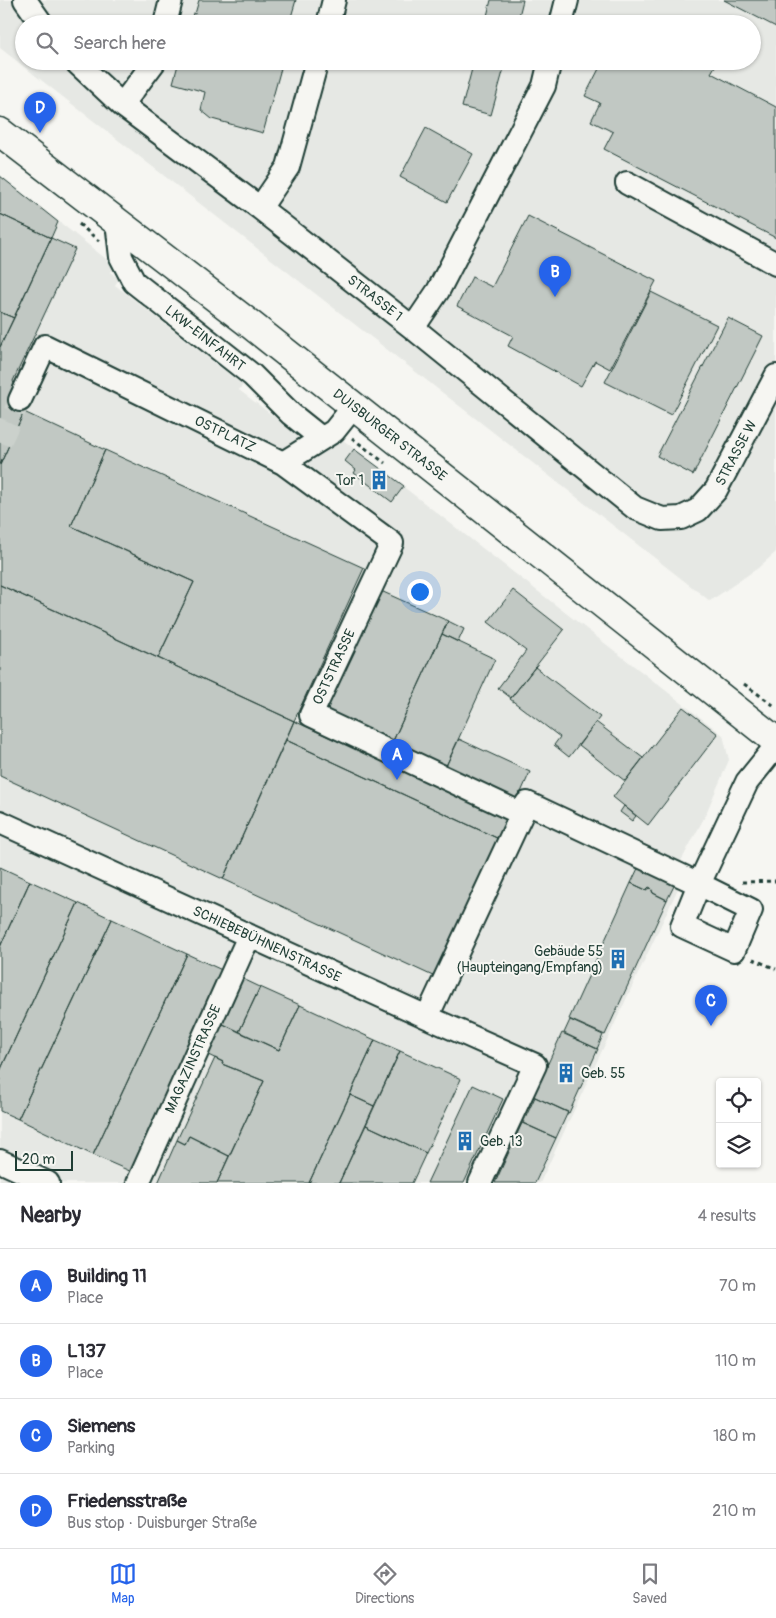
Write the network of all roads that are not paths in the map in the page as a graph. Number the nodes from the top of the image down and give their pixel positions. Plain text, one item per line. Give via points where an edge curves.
1 (25, 0) edge
2 (171, 0) edge
3 (334, 0) edge
4 (567, 0) edge
5 (36, 15) edge
6 (167, 15) edge
7 (330, 15) edge
8 (563, 15) edge
9 (85, 70) edge
10 (148, 70) edge
11 (315, 70) edge
12 (548, 70) edge
13 (122, 105) junction
14 (0, 132) edge
15 (627, 183) dead end
16 (260, 208) junction
17 (117, 222) junction
18 (776, 264) edge
19 (413, 328) junction
20 (776, 376) edge
21 (20, 400) tunnel mouth
22 (354, 406) junction
23 (321, 438) junction
24 (283, 463) junction
25 (681, 518) joint
26 (392, 543) joint
27 (776, 741) edge
28 (776, 746) edge
29 (522, 814) junction
30 (0, 822) edge
31 (699, 884) junction
32 (249, 936) junction
33 (426, 1017) junction
34 (0, 1161) edge
35 (48, 1183) edge
36 (138, 1183) edge
37 (480, 1183) edge

1 - 5 lane
2 - 6 lane
3 - 7 lane
4 - 8 lane
9 - 13 lane, STRASSE 1
10 - 13 lane
11 - 16 lane via 288,167
12 - 19 lane via 544,86 438,291
13 - 16 lane, STRASSE 1
14 - 17 main road, DUISBURGER STRASSE
15 - 18 lane
16 - 19 lane, STRASSE 1
17 - 22 main road, DUISBURGER STRASSE
17 - 23 lane, LKW-EINFAHRT via 122,257 134,282 252,375 291,414
19 - 25 lane, STRASSE 1 via 635,508 662,519
20 - 25 lane, STRASSE W via 716,490 698,510
21 - 24 lane, OSTPLATZ via 45,346
22 - 23 lane via 334,431
22 - 27 main road, DUISBURGER STRASSE
23 - 24 lane
24 - 26 lane, OSTPLATZ
26 - 29 lane, OSTSTRASSE via 311,715
28 - 31 lane via 746,782
29 - 31 lane via 527,804
29 - 33 lane
30 - 32 lane, SCHIEBEBÜHNENSTRASSE
31 - 31 lane via 751,910 734,950 682,926
32 - 33 lane, SCHIEBEBÜHNENSTRASSE
32 - 36 lane, MAGAZINSTRASSE
33 - 37 lane, SCHIEBEBÜHNENSTRASSE via 535,1065
34 - 35 lane

